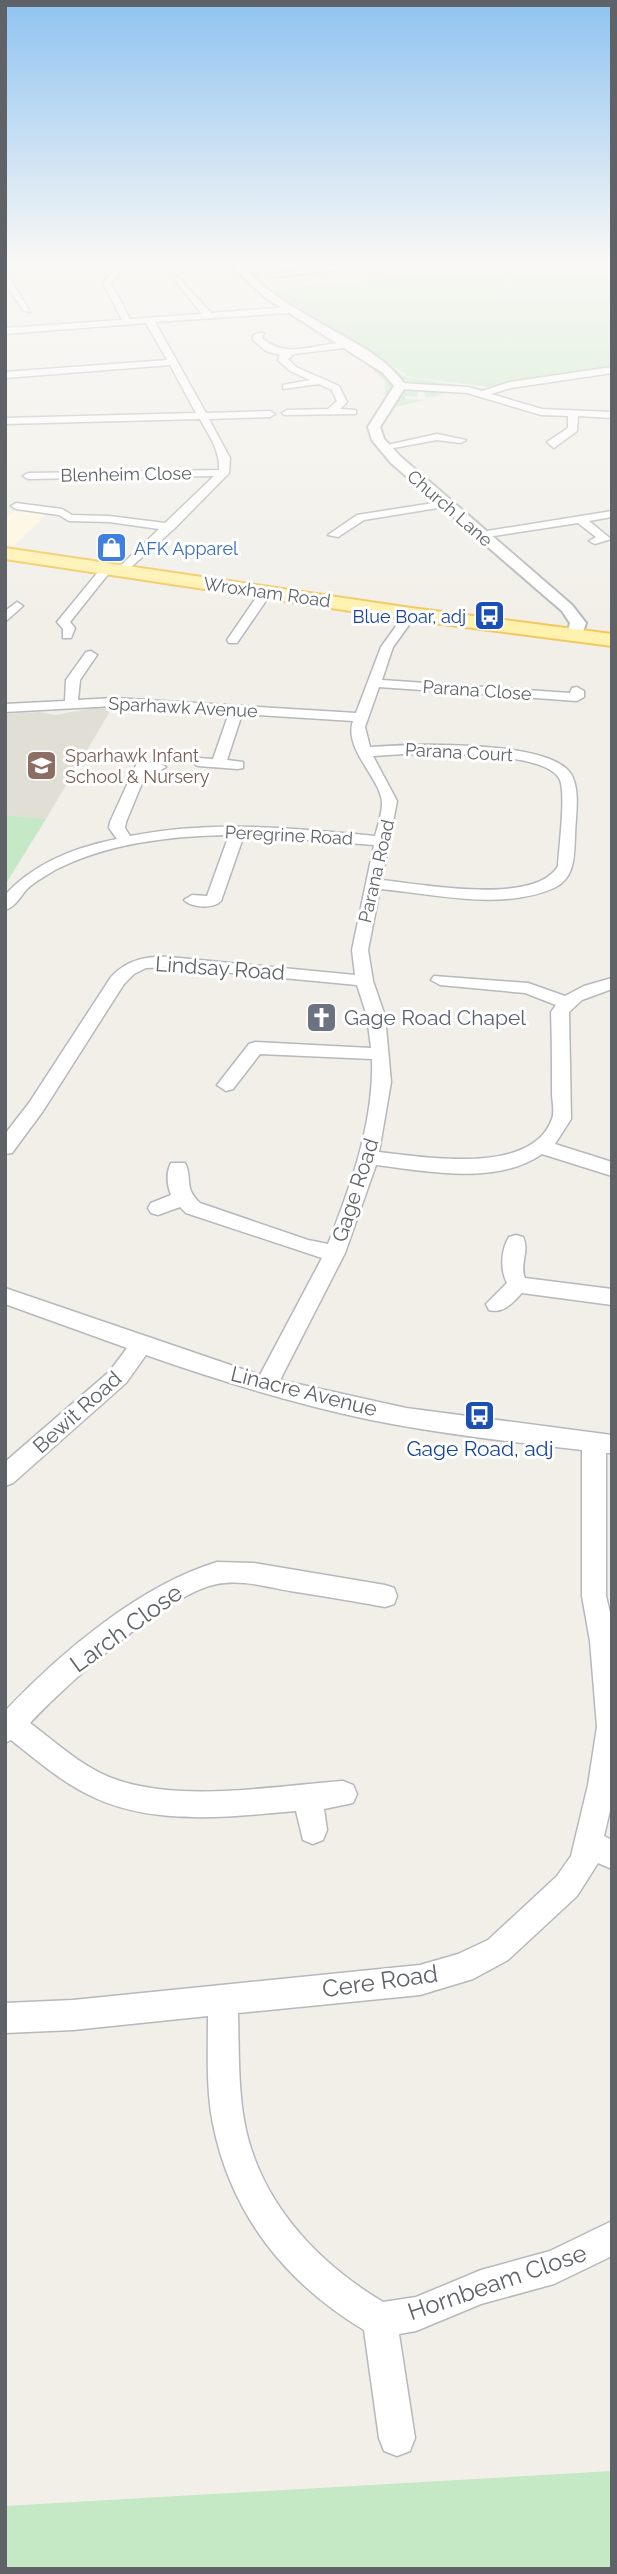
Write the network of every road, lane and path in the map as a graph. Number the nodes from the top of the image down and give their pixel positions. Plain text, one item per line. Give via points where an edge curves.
1 (187, 385) edge
2 (295, 385) edge
3 (331, 385) edge
4 (398, 385) edge
5 (510, 385) edge
6 (572, 385) edge
7 (286, 387) dead end
8 (464, 390) junction
9 (579, 390) dead end
10 (403, 392) junction
11 (482, 394) junction
12 (331, 412) junction
13 (353, 412) dead end
14 (286, 413) dead end
15 (270, 414) dead end
16 (573, 414) junction
17 (203, 415) junction
18 (612, 415) edge
19 (5, 421) edge
20 (461, 440) dead end
21 (554, 445) dead end
22 (383, 447) junction
23 (224, 474) junction
24 (28, 476) dead end
25 (446, 504) junction
26 (16, 506) dead end
27 (612, 514) edge
28 (580, 519) junction
29 (170, 527) junction
30 (334, 535) dead end
31 (481, 536) junction
32 (604, 540) edge
33 (5, 553) edge
34 (115, 569) junction
35 (267, 592) junction
36 (411, 614) junction
37 (65, 629) dead end
38 (576, 634) junction
39 (233, 640) dead end
40 (612, 640) edge
41 (92, 655) dead end
42 (372, 683) junction
43 (577, 691) dead end
44 (71, 704) junction
45 (5, 708) edge
46 (237, 709) junction
47 (360, 717) junction
48 (363, 752) junction
49 (198, 762) dead end
50 (219, 764) junction
51 (122, 765) dead end
52 (238, 765) dead end
53 (142, 766) junction
54 (159, 767) dead end
55 (238, 830) junction
56 (383, 841) junction
57 (127, 843) junction
58 (372, 884) junction
59 (549, 885) junction
60 (564, 896) dead end
61 (192, 900) dead end
62 (5, 905) edge
63 (440, 980) dead end
64 (364, 981) junction
65 (605, 991) edge
66 (566, 1003) junction
67 (381, 1053) junction
68 (226, 1085) dead end
69 (543, 1147) junction
70 (5, 1148) edge
71 (368, 1157) junction
72 (178, 1168) dead end
73 (612, 1170) edge
74 (181, 1198) junction
75 (158, 1208) dead end
76 (516, 1242) dead end
77 (335, 1252) junction
78 (518, 1285) junction
79 (5, 1296) edge
80 (612, 1297) edge
81 (497, 1304) dead end
82 (143, 1343) junction
83 (267, 1385) junction
84 (603, 1443) edge
85 (5, 1476) edge
86 (385, 1596) dead end
87 (607, 1641) edge
88 (8, 1727) edge
89 (343, 1794) dead end
90 (308, 1796) junction
91 (313, 1830) dead end
92 (600, 1849) edge
93 (223, 2000) junction
94 (5, 2018) edge
95 (612, 2238) edge
96 (380, 2320) junction
97 (397, 2438) dead end

1 - 17 street
2 - 7 street
3 - 12 street via 341,397
4 - 10 street
5 - 11 street
6 - 9 street
8 - 10 street
8 - 10 street via 422,396
8 - 11 street
10 - 22 street via 374,427
11 - 16 street via 527,410
12 - 13 street
12 - 14 street
15 - 17 street
16 - 18 street
16 - 21 street via 573,429 554,439
17 - 19 street
17 - 23 street via 225,458
20 - 22 street via 437,437
22 - 25 street, Church Lane
23 - 24 street, Blenheim Close
23 - 29 street
25 - 30 street via 361,517
25 - 31 street, Church Lane
26 - 29 street via 62,512 69,518
27 - 28 street
28 - 31 street
28 - 32 street
29 - 34 street
31 - 38 street, Church Lane via 567,608 578,623
33 - 34 main road, Wroxham Road
34 - 35 main road, Wroxham Road
34 - 37 street
35 - 36 main road, Wroxham Road
35 - 39 street
36 - 38 main road, Wroxham Road
36 - 42 street, Parana Road via 387,647
38 - 40 main road, Wroxham Road
41 - 44 street via 73,680
42 - 43 street, Parana Close via 577,697
42 - 47 street, Parana Road
44 - 45 street, Sparhawk Avenue
44 - 46 street, Sparhawk Avenue
46 - 47 street, Sparhawk Avenue
46 - 50 street
47 - 48 street, Parana Road
48 - 56 street, Parana Road via 390,801
48 - 59 street, Parana Court via 391,749 516,755 560,762 569,788 566,866
49 - 50 street
50 - 52 street
51 - 53 street
53 - 54 street
53 - 57 street via 118,822
55 - 56 street, Peregrine Road
55 - 57 street, Peregrine Road
55 - 61 street via 213,901
56 - 58 street, Parana Road
57 - 62 street, Peregrine Road via 53,865 16,890
58 - 59 street via 523,893
58 - 64 street, Parana Road via 361,940
59 - 60 street
63 - 66 street via 471,978 528,988
64 - 67 street, Gage Road via 376,1016
64 - 70 street, Lindsay Road via 169,962 137,963 117,981
65 - 66 street
66 - 69 street via 559,1019 562,1119
67 - 68 street via 345,1054 251,1043
67 - 71 street, Gage Road via 382,1082
69 - 71 street via 496,1164 473,1166
69 - 73 street
71 - 77 street, Gage Road
72 - 74 street via 176,1186
74 - 75 street
74 - 77 street via 193,1208 257,1231
76 - 78 street via 512,1273
77 - 83 street, Gage Road
78 - 80 street
78 - 81 street
79 - 82 street, Linacre Avenue
82 - 83 street, Linacre Avenue
82 - 85 street, Bewit Road via 118,1377
83 - 84 street, Linacre Avenue via 340,1405
84 - 87 street, Cere Road via 594,1596
86 - 88 street, Larch Close via 240,1572 214,1573 185,1584 112,1633
87 - 92 street, Cere Road via 610,1727
88 - 90 street, Larch Close via 106,1790 148,1801
89 - 90 street, Larch Close
90 - 91 street
92 - 93 street, Cere Road via 498,1950 462,1968 420,1980
93 - 94 street, Cere Road
93 - 96 street, Hornbeam Close via 226,2104 239,2157 265,2215 299,2260 343,2298
95 - 96 street, Hornbeam Close via 554,2267 481,2287 416,2314
96 - 97 street, Hornbeam Close

